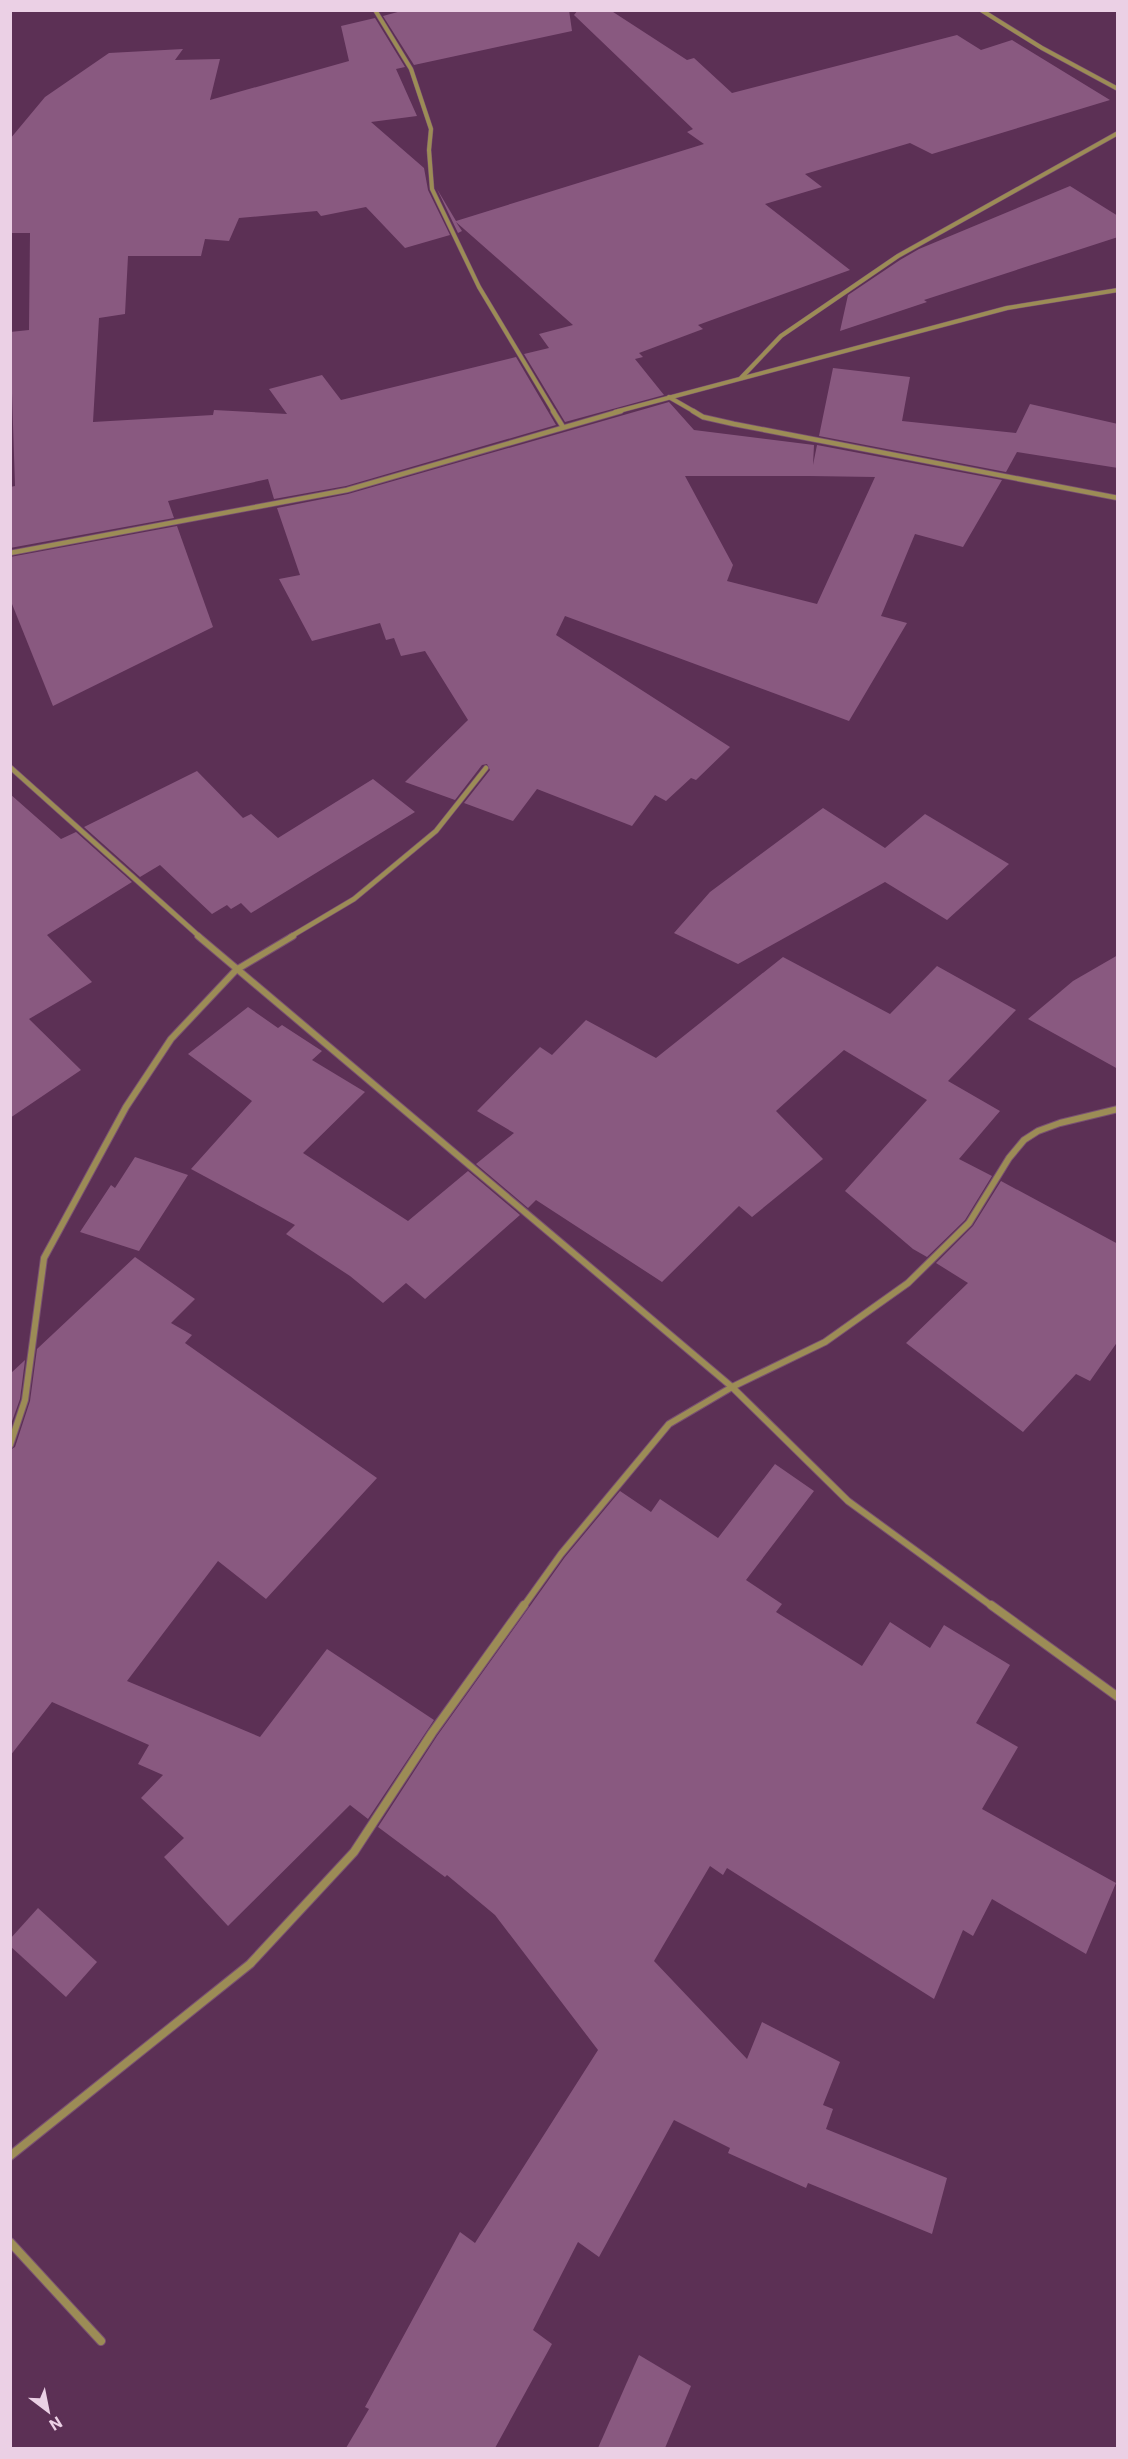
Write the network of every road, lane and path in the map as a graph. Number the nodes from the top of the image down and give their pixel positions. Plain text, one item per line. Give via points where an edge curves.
1 (375, 10) edge
2 (981, 10) edge
3 (1118, 89) edge
4 (1118, 133) edge
5 (1118, 290) edge
6 (740, 379) junction
7 (669, 397) junction
8 (563, 427) junction
9 (1118, 498) edge
10 (10, 553) edge
11 (10, 766) edge
12 (486, 768) dead end
13 (236, 970) junction
14 (1118, 1109) edge
15 (732, 1387) junction
16 (10, 1445) edge
17 (1118, 1697) edge
18 (10, 2156) edge
19 (10, 2242) edge
20 (101, 2341) dead end

1 - 8 street via 411,69 431,129 432,189 479,287
2 - 3 street
4 - 6 street via 888,262 781,336
5 - 6 street via 1007,308
6 - 7 street
7 - 8 street
7 - 9 street via 703,417 724,422
8 - 10 street via 347,490
11 - 13 street
12 - 13 street via 436,831 354,899
13 - 15 street
13 - 16 street via 171,1039 126,1107 44,1258 25,1400
14 - 15 street via 1059,1123 1024,1140 969,1223 908,1283 825,1342
15 - 17 street via 848,1501
15 - 18 street via 669,1424 561,1554 432,1733 354,1852 250,1964
19 - 20 street

